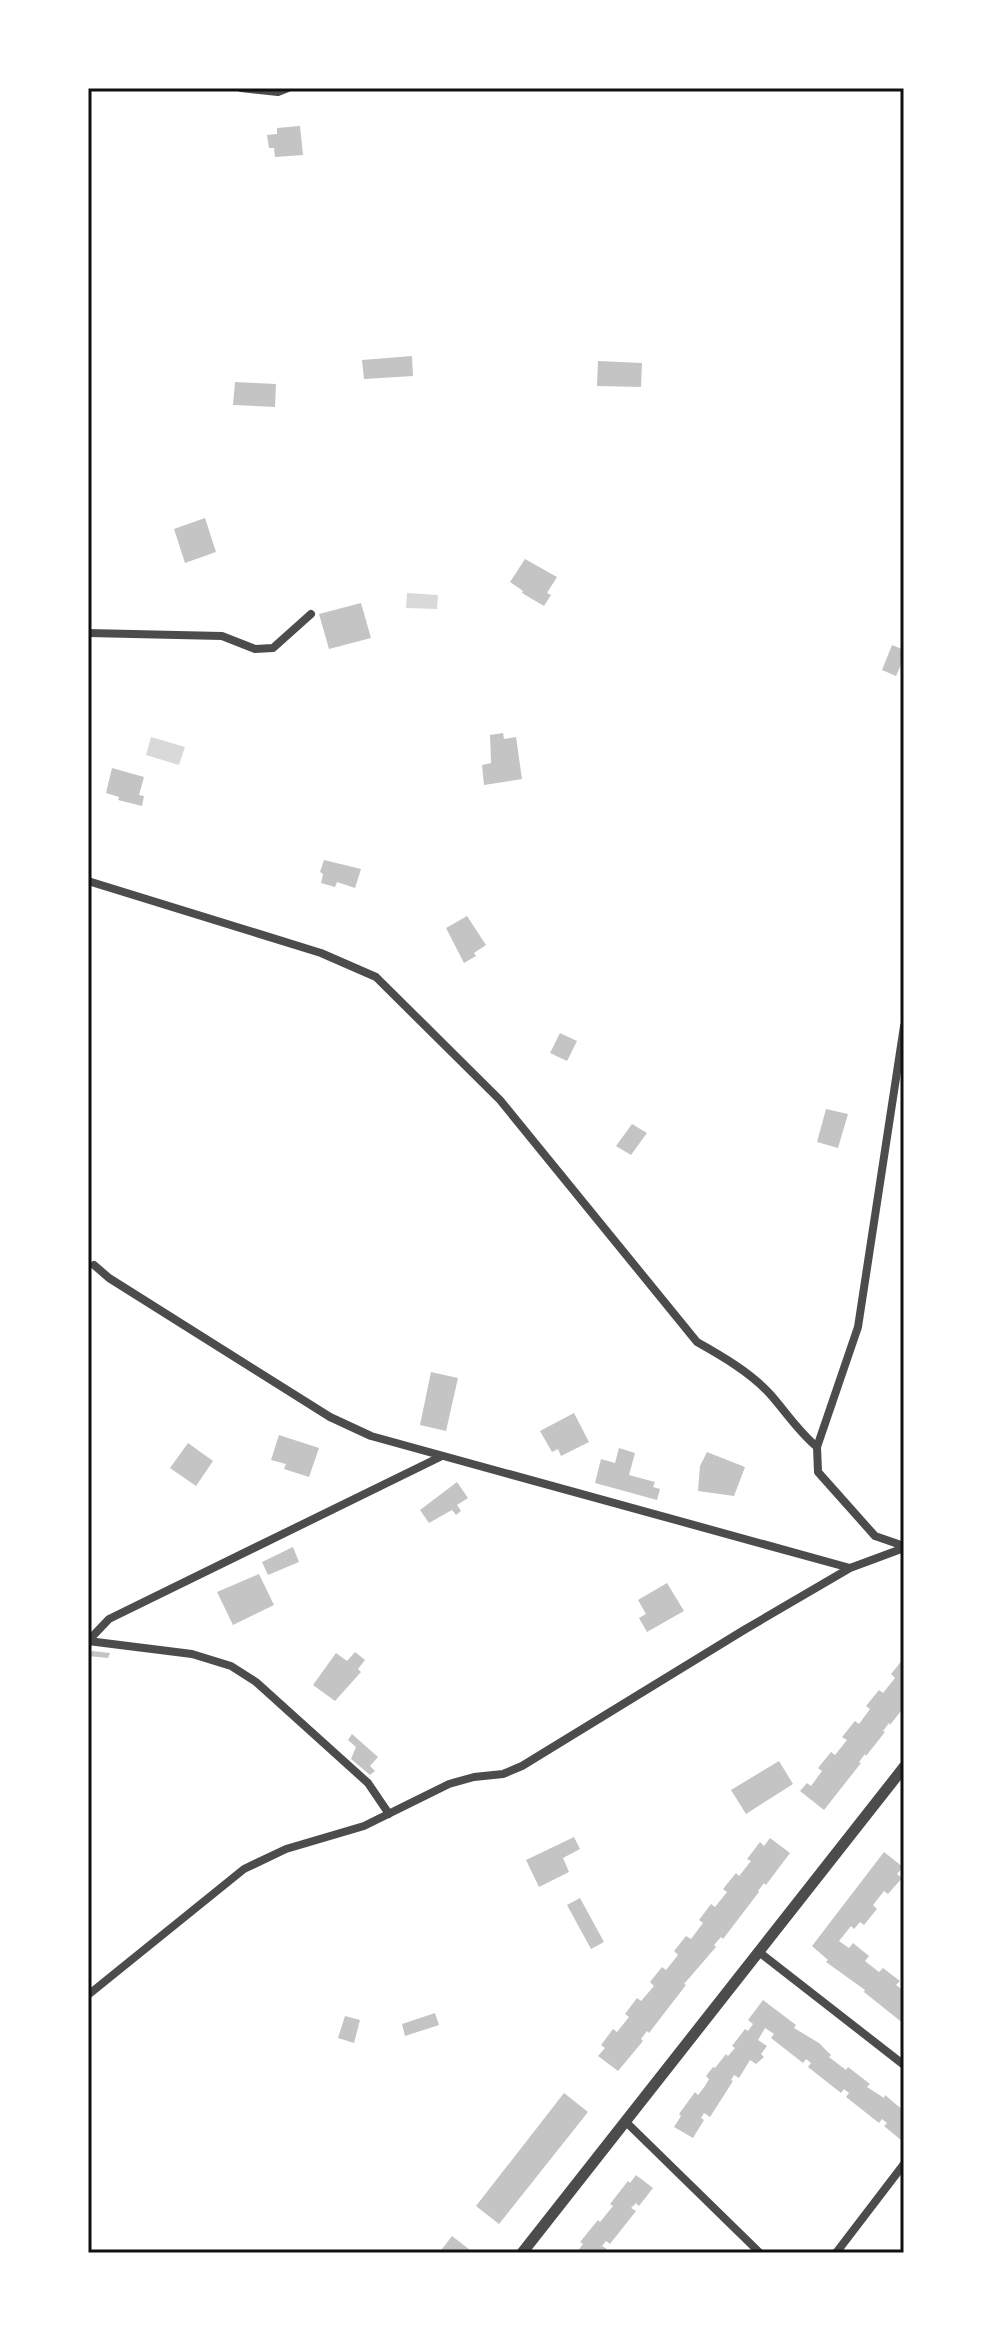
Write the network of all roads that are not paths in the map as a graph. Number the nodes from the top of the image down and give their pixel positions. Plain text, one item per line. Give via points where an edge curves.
1 (241, 88) edge
2 (288, 88) edge
3 (311, 614) dead end
4 (88, 633) edge
5 (88, 881) edge
6 (904, 1026) edge
7 (94, 1265) dead end
8 (817, 1447) junction
9 (442, 1456) junction
10 (904, 1547) edge
11 (850, 1568) junction
12 (88, 1641) edge
13 (904, 1767) edge
14 (389, 1814) junction
15 (759, 1952) junction
16 (88, 1995) edge
17 (904, 2065) edge
18 (625, 2121) junction
19 (904, 2164) edge
20 (522, 2253) edge
21 (760, 2253) edge
22 (836, 2253) edge

1 - 2 street
3 - 4 street via 273,648 255,649 222,636
5 - 8 street via 321,953 376,977 500,1100 697,1342 768,1391
6 - 8 street via 858,1327
7 - 9 street via 330,1417 371,1436
8 - 10 street via 818,1472 875,1536
9 - 11 street
9 - 12 street via 109,1619
10 - 11 street
11 - 14 street via 522,1766 449,1784
12 - 14 street via 192,1654 231,1666 256,1682 368,1783
13 - 15 street
14 - 16 street via 244,1869
15 - 17 street
15 - 18 street
18 - 20 street
18 - 21 street
19 - 22 street

